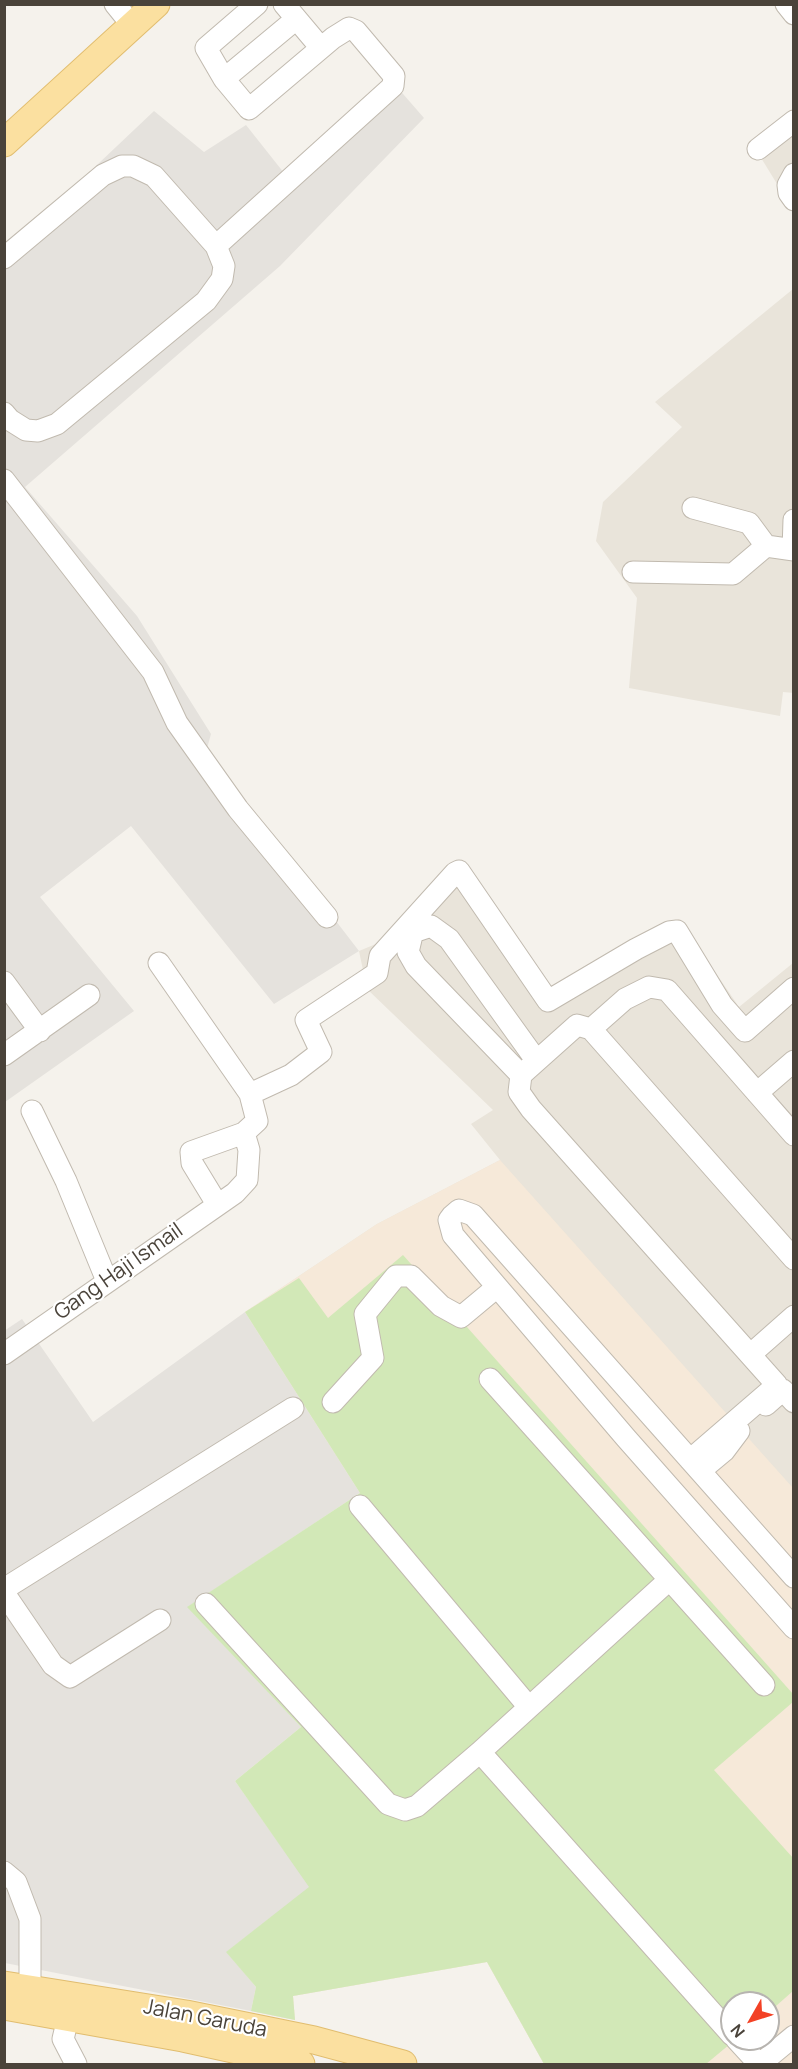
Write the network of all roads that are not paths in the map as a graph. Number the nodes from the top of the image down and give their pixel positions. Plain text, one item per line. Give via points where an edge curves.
1 (115, 4) edge
2 (156, 4) edge
3 (257, 4) edge
4 (786, 4) edge
5 (290, 12) edge
6 (794, 14) edge
7 (132, 26) junction
8 (321, 48) junction
9 (224, 79) junction
10 (794, 121) edge
11 (4, 143) edge
12 (758, 149) dead end
13 (794, 174) edge
14 (794, 200) edge
15 (216, 246) junction
16 (4, 258) edge
17 (4, 413) edge
18 (4, 480) edge
19 (693, 508) dead end
20 (794, 520) edge
21 (766, 546) junction
22 (793, 550) edge
23 (633, 572) dead end
24 (327, 917) dead end
25 (159, 963) dead end
26 (4, 982) edge
27 (794, 988) edge
28 (89, 995) dead end
29 (591, 1029) junction
30 (40, 1031) junction
31 (4, 1055) edge
32 (794, 1061) edge
33 (528, 1067) junction
34 (757, 1093) junction
35 (250, 1095) junction
36 (32, 1111) dead end
37 (244, 1133) junction
38 (794, 1135) edge
39 (217, 1204) junction
40 (794, 1259) edge
41 (107, 1281) junction
42 (497, 1287) junction
43 (794, 1316) edge
44 (4, 1354) edge
45 (751, 1354) junction
46 (490, 1379) dead end
47 (333, 1402) dead end
48 (794, 1402) edge
49 (293, 1408) dead end
50 (752, 1412) junction
51 (651, 1415) junction
52 (626, 1438) junction
53 (695, 1466) junction
54 (360, 1506) dead end
55 (794, 1577) edge
56 (669, 1580) junction
57 (4, 1591) edge
58 (206, 1604) dead end
59 (160, 1620) dead end
60 (794, 1628) edge
61 (764, 1685) dead end
62 (528, 1706) junction
63 (480, 1752) junction
64 (4, 1872) edge
65 (17, 1988) edge
66 (4, 2006) edge
67 (68, 2018) junction
68 (720, 2022) edge
69 (794, 2036) edge
70 (747, 2051) edge
71 (76, 2064) edge
72 (301, 2064) edge
73 (404, 2064) edge
74 (759, 2064) edge

1 - 7 street
2 - 7 main road
3 - 9 street via 206,48
4 - 6 street
5 - 8 street
5 - 9 street
7 - 11 main road
8 - 9 street via 249,109
8 - 15 street via 349,28 356,31 394,76 393,86
10 - 12 street
13 - 14 street via 788,185
15 - 16 street via 153,176 133,166 122,166 102,175
15 - 17 street via 224,266 222,279 206,301 57,424 38,431 26,430
18 - 24 street via 153,672 177,723 238,809
19 - 21 street via 749,522
20 - 22 street
21 - 22 street
21 - 23 street via 733,574
25 - 35 street
26 - 30 street
27 - 35 street via 745,1031 722,1005 677,932 669,932 548,1001 459,871 380,956 377,973 306,1020 321,1052 291,1075
28 - 30 street
29 - 33 street via 577,1025
29 - 34 street via 625,999 650,987 667,990
29 - 40 street
30 - 31 street
32 - 34 street
33 - 33 street via 416,966 408,952 416,931 431,926 449,939
33 - 45 street via 519,1092 531,1109
34 - 38 street
35 - 37 street via 257,1121
36 - 41 street
37 - 39 street, Gang Haji Ismail via 249,1150 247,1180 236,1193
37 - 39 street via 191,1152 192,1163
39 - 41 street, Gang Haji Ismail
41 - 44 street, Gang Haji Ismail
42 - 47 street via 460,1317 441,1306 411,1276 396,1276 365,1314 373,1358
42 - 51 street via 453,1235 449,1220 459,1210 473,1215
42 - 52 street
43 - 45 street
45 - 50 street via 777,1385
46 - 56 street
48 - 50 street via 783,1390
49 - 57 street
50 - 53 street
51 - 52 street
51 - 53 street
52 - 60 street
53 - 55 street
54 - 62 street
56 - 61 street
56 - 62 street
57 - 59 street via 53,1665 70,1677
58 - 63 street via 388,1804 405,1810 417,1806
62 - 63 street
63 - 68 street
64 - 65 street via 16,1882 30,1919
65 - 73 main road, Jalan Garuda via 186,2014 314,2040
66 - 67 main road, Jalan Garuda
67 - 71 street via 63,2039
67 - 72 main road, Jalan Garuda
69 - 74 street
70 - 74 street

